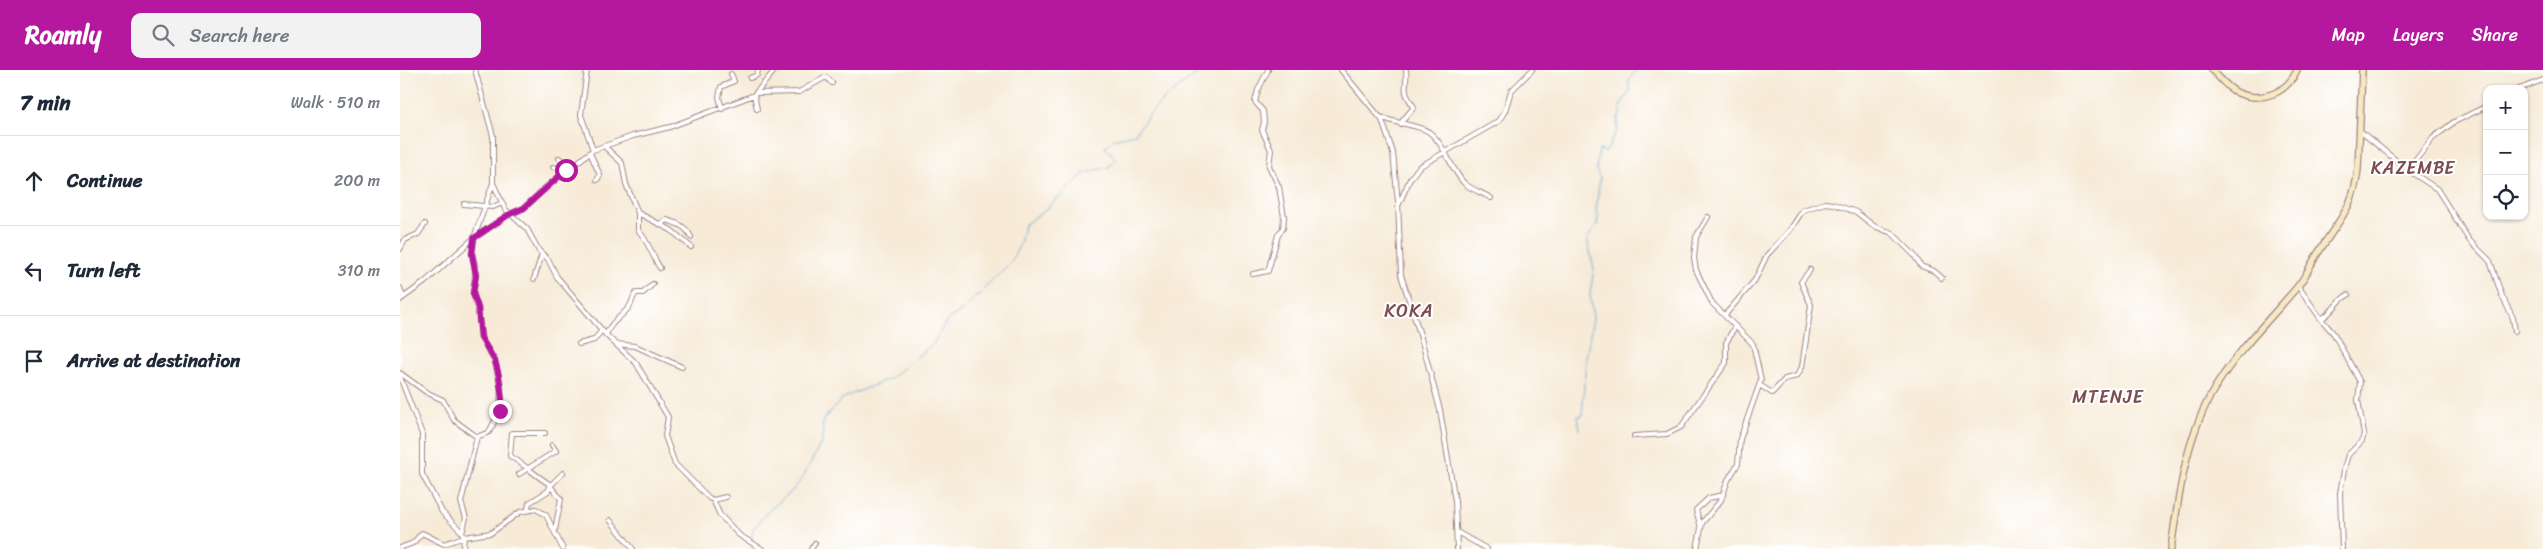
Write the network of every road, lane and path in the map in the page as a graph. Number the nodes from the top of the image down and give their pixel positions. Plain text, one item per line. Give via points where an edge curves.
1 (475, 70) edge
2 (587, 70) edge
3 (758, 70) edge
4 (1268, 70) edge
5 (1341, 70) edge
6 (1406, 70) edge
7 (1532, 70) edge
8 (2212, 70) edge
9 (2297, 70) edge
10 (2362, 70) edge
11 (773, 71) edge
12 (731, 74) dead end
13 (750, 78) dead end
14 (2543, 80) edge
15 (832, 83) dead end
16 (2528, 86) edge
17 (756, 94) junction
18 (722, 108) junction
19 (2483, 108) edge
20 (757, 109) dead end
21 (1379, 116) junction
22 (1400, 124) junction
23 (2360, 131) junction
24 (604, 146) junction
25 (591, 151) junction
26 (1444, 152) junction
27 (559, 158) dead end
28 (553, 167) dead end
29 (568, 168) junction
30 (2408, 170) junction
31 (597, 180) dead end
32 (492, 183) junction
33 (1491, 198) dead end
34 (502, 203) junction
35 (464, 204) dead end
36 (1398, 206) junction
37 (484, 207) junction
38 (638, 213) junction
39 (511, 214) junction
40 (1708, 217) dead end
41 (425, 224) dead end
42 (660, 224) junction
43 (691, 237) dead end
44 (474, 238) junction
45 (691, 247) dead end
46 (400, 249) edge
47 (542, 254) junction
48 (660, 268) dead end
49 (1810, 270) dead end
50 (1253, 274) dead end
51 (1942, 278) dead end
52 (534, 279) dead end
53 (653, 284) dead end
54 (2298, 285) junction
55 (400, 288) edge
56 (2348, 295) dead end
57 (402, 298) edge
58 (1725, 315) junction
59 (2322, 319) junction
60 (1734, 326) junction
61 (602, 330) junction
62 (2515, 332) dead end
63 (606, 335) junction
64 (614, 343) junction
65 (579, 344) dead end
66 (682, 367) dead end
67 (400, 373) edge
68 (400, 378) edge
69 (1761, 386) junction
70 (544, 432) dead end
71 (1634, 436) dead end
72 (477, 437) junction
73 (552, 445) dead end
74 (528, 467) junction
75 (563, 473) dead end
76 (519, 474) dead end
77 (551, 486) junction
78 (1723, 495) junction
79 (726, 497) dead end
80 (713, 500) junction
81 (528, 509) junction
82 (610, 520) dead end
83 (1700, 528) junction
84 (554, 531) junction
85 (1456, 532) junction
86 (463, 535) junction
87 (815, 543) dead end
88 (412, 546) edge
89 (400, 548) edge
90 (463, 549) edge
91 (563, 549) edge
92 (633, 549) edge
93 (762, 549) edge
94 (811, 549) edge
95 (1457, 549) edge
96 (1487, 549) edge
97 (1697, 549) edge
98 (2171, 549) edge
99 (2342, 549) edge

1 - 32 street via 492,136
2 - 25 street via 581,115
3 - 13 street via 757,75
4 - 50 street via 1258,90 1256,105 1263,111 1262,130 1271,150 1269,166 1282,200 1283,228 1268,270
5 - 21 street
6 - 22 street via 1406,95 1414,107
7 - 26 street via 1511,91 1499,121
8 - 9 street via 2239,94 2258,97 2276,94 2287,87
10 - 23 street
11 - 17 street
12 - 18 street via 734,81 721,86
14 - 16 street
15 - 17 street via 826,77 798,92
17 - 18 street
17 - 20 street
18 - 24 street
19 - 30 street via 2454,122 2433,138
21 - 22 street
21 - 36 street via 1393,153
22 - 26 street via 1427,130
23 - 30 street
23 - 54 street via 2356,185 2350,205
24 - 25 street
24 - 38 street via 622,163 626,184
25 - 29 street
25 - 31 street via 600,175
26 - 33 street via 1465,184
26 - 36 street via 1415,171
27 - 29 street
28 - 29 street
29 - 39 street via 524,208
30 - 62 street via 2435,187 2469,240 2490,261 2513,318
32 - 34 street
32 - 37 street
34 - 37 street
34 - 39 street
35 - 37 street
36 - 85 street via 1400,275 1440,410 1455,501
37 - 44 street
38 - 42 street
38 - 48 street via 638,230 644,235 652,258
39 - 44 street
39 - 47 street via 527,229
40 - 58 street via 1696,237 1694,258 1705,294
41 - 46 street via 418,234 405,240
42 - 43 street via 666,220 676,223
42 - 45 street
44 - 57 street
44 - 72 street via 472,254 476,276 473,293 481,338 495,361 502,399 500,411 489,432
47 - 52 street
47 - 61 street
49 - 69 street via 1801,282 1811,305 1802,366 1796,376 1785,379 1772,393
51 - 58 street via 1921,266 1892,233 1846,208 1825,203 1804,210 1767,255 1757,278
53 - 63 street via 643,293 633,296 630,306 609,326
54 - 59 street
54 - 98 street via 2240,350 2204,406 2185,462
55 - 57 street
56 - 59 street via 2341,298
58 - 60 street
59 - 99 street via 2334,334 2360,382 2358,394 2364,434 2347,456 2345,465 2340,493
60 - 69 street via 1753,344
60 - 71 street via 1726,343 1726,363 1681,427 1667,434
61 - 63 street
61 - 65 street via 594,340
63 - 64 street
64 - 66 street via 635,346
64 - 80 street via 636,363 668,417 665,436 675,464
67 - 72 street via 443,400 454,420
68 - 86 street via 422,434 420,466 425,482 442,512
69 - 78 street via 1740,439 1738,464
70 - 74 street via 512,433 510,456
72 - 86 street via 461,502 466,518
73 - 74 street via 556,451
74 - 76 street
74 - 77 street
75 - 77 street
77 - 81 street via 529,503
77 - 84 street via 561,499
78 - 83 street
78 - 83 street via 1709,498 1696,510
79 - 80 street
80 - 93 street via 720,515 739,535
81 - 84 street via 542,511
81 - 86 street via 495,531
82 - 92 street
83 - 97 street
84 - 91 street
85 - 95 street
85 - 96 street
86 - 88 street via 442,544 422,533
86 - 90 street
87 - 94 street
88 - 89 street

